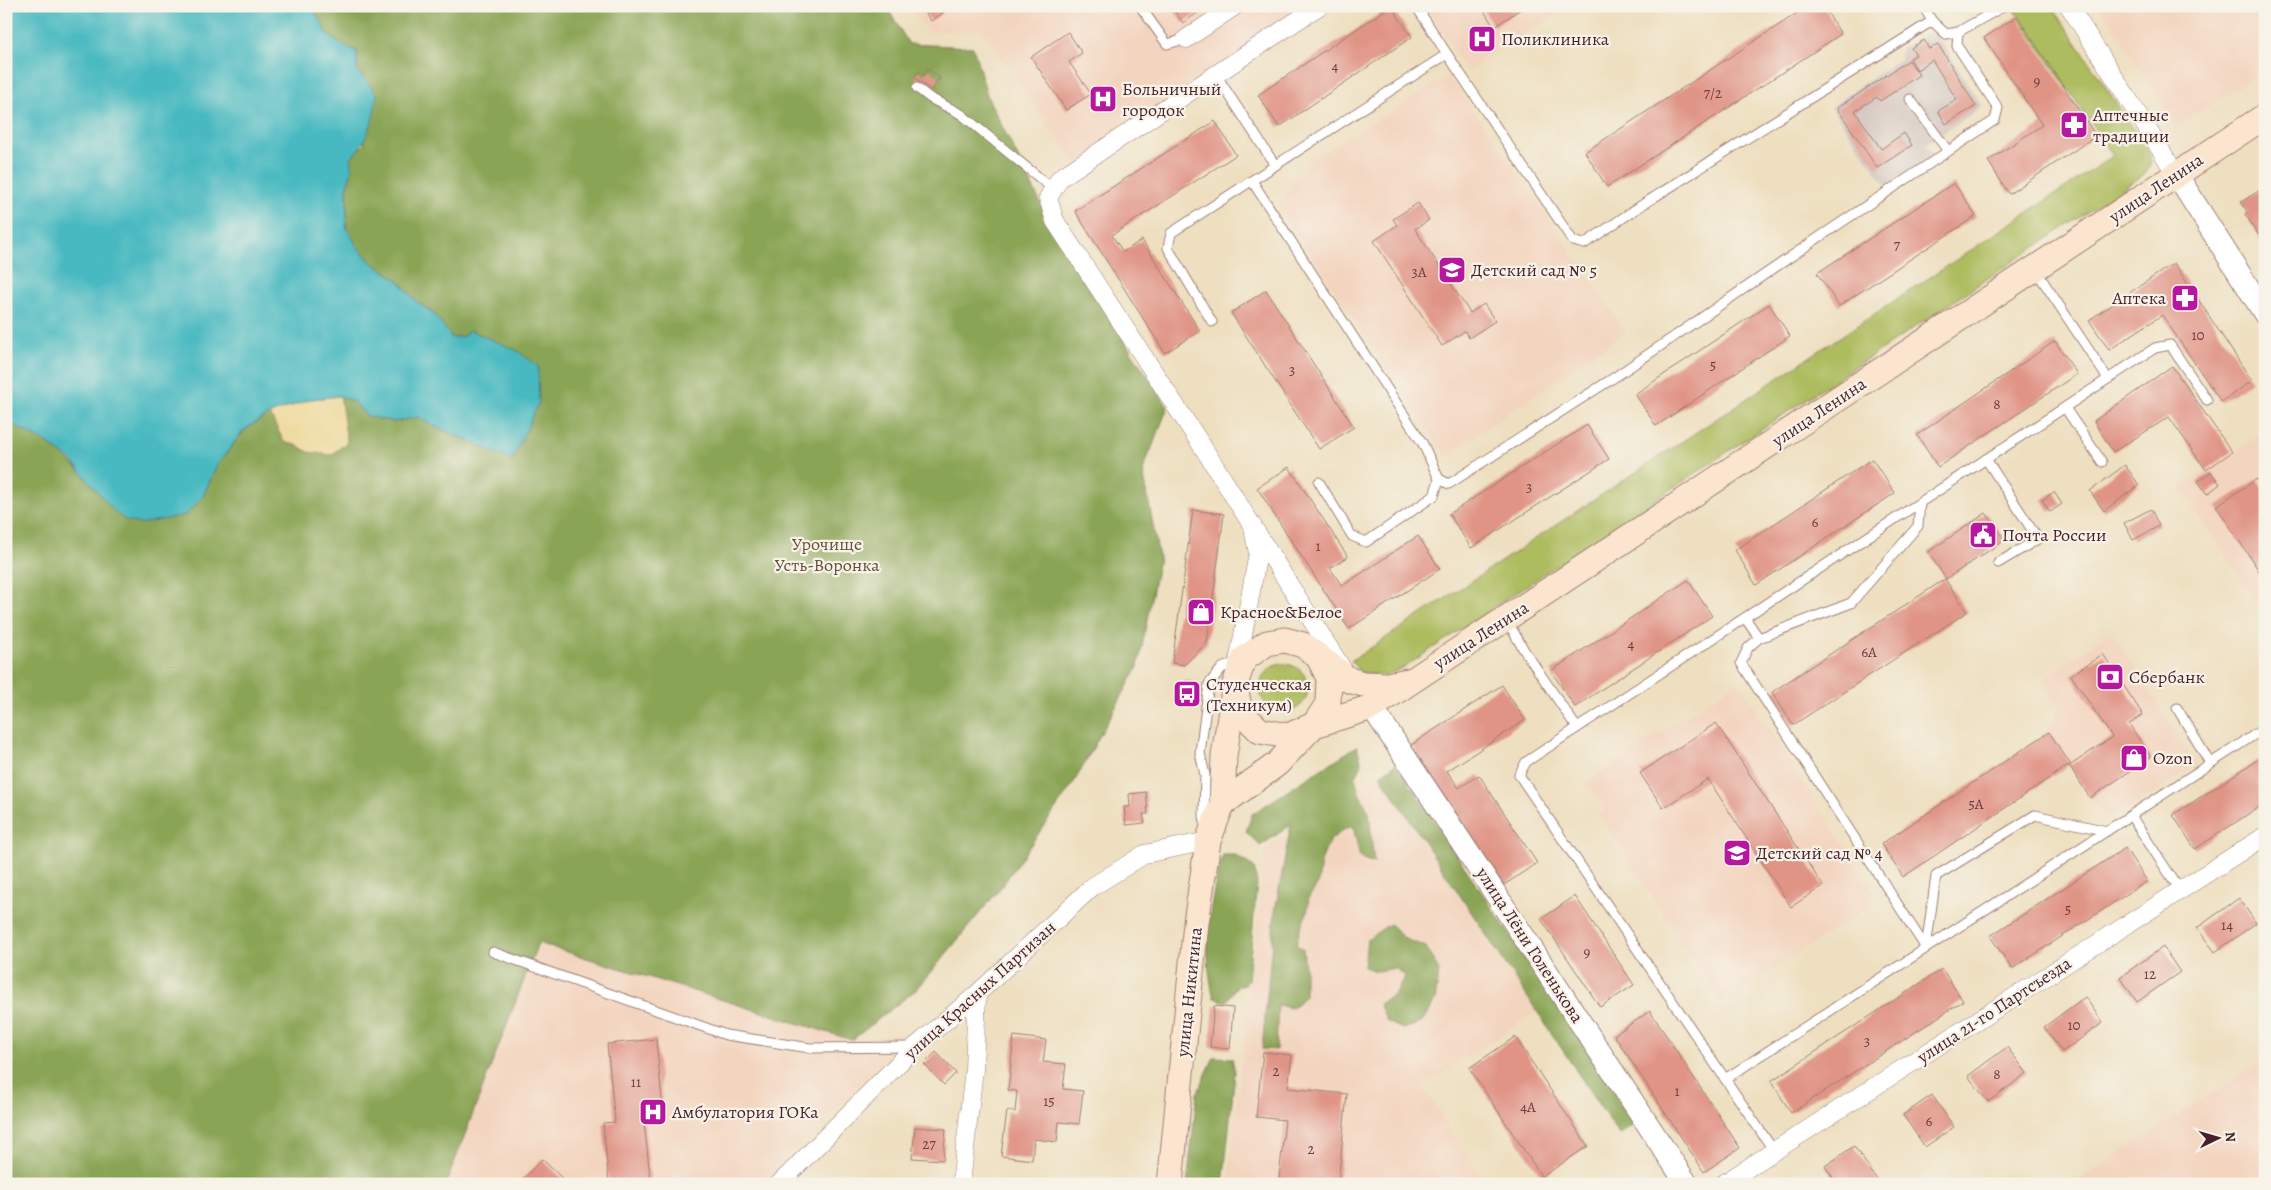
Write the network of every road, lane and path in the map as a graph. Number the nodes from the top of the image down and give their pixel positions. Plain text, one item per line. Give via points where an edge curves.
1 (1140, 6) edge
2 (1235, 6) edge
3 (1319, 6) edge
4 (1416, 6) edge
5 (1922, 6) edge
6 (2004, 6) edge
7 (2069, 6) edge
8 (1932, 21) junction
9 (1958, 32) junction
10 (1186, 39) joint
11 (1447, 54) junction
12 (1216, 75) junction
13 (917, 88) dead end
14 (1910, 99) dead end
15 (2265, 116) edge
16 (1948, 151) junction
17 (1275, 166) junction
18 (2176, 174) junction
19 (1252, 181) junction
20 (1050, 194) junction
21 (2034, 269) junction
22 (2265, 314) edge
23 (1212, 322) dead end
24 (2108, 379) junction
25 (2207, 400) dead end
26 (2065, 408) junction
27 (1986, 459) junction
28 (2102, 462) dead end
29 (1439, 479) junction
30 (1319, 482) dead end
31 (1920, 503) junction
32 (1253, 526) junction
33 (1998, 563) dead end
34 (1745, 618) junction
35 (1506, 619) junction
36 (1759, 638) junction
37 (1318, 656) junction
38 (1236, 673) junction
39 (1349, 680) junction
40 (1413, 680) junction
41 (1372, 706) junction
42 (2177, 708) dead end
43 (1314, 725) junction
44 (1577, 728) junction
45 (2265, 728) edge
46 (2210, 763) junction
47 (1222, 804) junction
48 (2130, 816) junction
49 (2107, 830) junction
50 (2265, 836) edge
51 (1208, 841) junction
52 (2180, 890) junction
53 (1926, 948) junction
54 (493, 952) dead end
55 (977, 994) junction
56 (915, 1047) junction
57 (1725, 1079) junction
58 (1774, 1151) junction
59 (779, 1184) edge
60 (961, 1184) edge
61 (1170, 1184) edge
62 (1687, 1184) edge
63 (1723, 1184) edge

1 - 10 lane via 1167,44
2 - 10 street
3 - 12 street
4 - 11 lane
5 - 8 lane
6 - 9 lane
7 - 18 street
8 - 9 lane via 1946,34
8 - 11 lane via 1584,244 1573,240
9 - 16 lane via 1957,46 1998,108 1994,120
11 - 17 lane
12 - 17 lane
12 - 20 street via 1060,178
13 - 20 lane via 962,114
14 - 16 lane
15 - 18 main road, улица Ленина
16 - 29 lane via 1610,381 1449,484
17 - 19 lane
18 - 21 main road, улица Ленина
18 - 22 street
19 - 23 lane via 1171,233 1168,248
19 - 29 lane via 1423,444
20 - 32 street via 1055,220
21 - 24 lane
21 - 35 main road, улица Ленина
24 - 25 lane via 2155,348 2170,345
24 - 26 lane
26 - 27 lane
26 - 28 lane
27 - 31 lane
27 - 33 lane via 2038,539
29 - 30 lane via 1434,496 1366,542 1352,536
31 - 34 lane
31 - 36 lane via 1918,526 1851,603
32 - 38 street via 1258,553
32 - 39 street
34 - 36 lane
34 - 44 lane
35 - 40 main road, улица Ленина
35 - 44 lane
36 - 53 lane via 1748,648 1741,663
37 - 38 main road via 1294,642 1267,643 1244,659
37 - 39 main road
37 - 43 main road via 1329,678 1328,704
38 - 43 main road via 1240,711 1260,731 1288,736
38 - 47 main road, улица Никитина via 1224,756
38 - 51 lane via 1222,668 1209,684 1200,753 1205,775 1204,816
39 - 40 main road via 1387,686
39 - 41 street
40 - 41 main road, улица Ленина
41 - 43 main road, улица Ленина
41 - 62 street, улица Лёни Голенькова
42 - 46 lane
43 - 47 main road via 1278,764
44 - 57 lane via 1526,762 1519,775
45 - 46 lane
46 - 48 lane
47 - 51 main road, улица Никитина
48 - 49 lane
48 - 52 lane
49 - 53 lane
49 - 53 lane via 2035,815 1936,876
50 - 52 street, улица 21-го Партсъезда
51 - 55 street, улица Красных Партизан via 1145,854 1092,887
51 - 61 main road, улица Никитина via 1196,923
52 - 58 street, улица 21-го Партсъезда
53 - 57 lane
54 - 56 lane via 726,1035 810,1048
55 - 56 street, улица Красных Партизан
55 - 60 street via 974,1069
56 - 59 street, улица Красных Партизан
57 - 58 lane
58 - 63 street, улица 21-го Партсъезда

